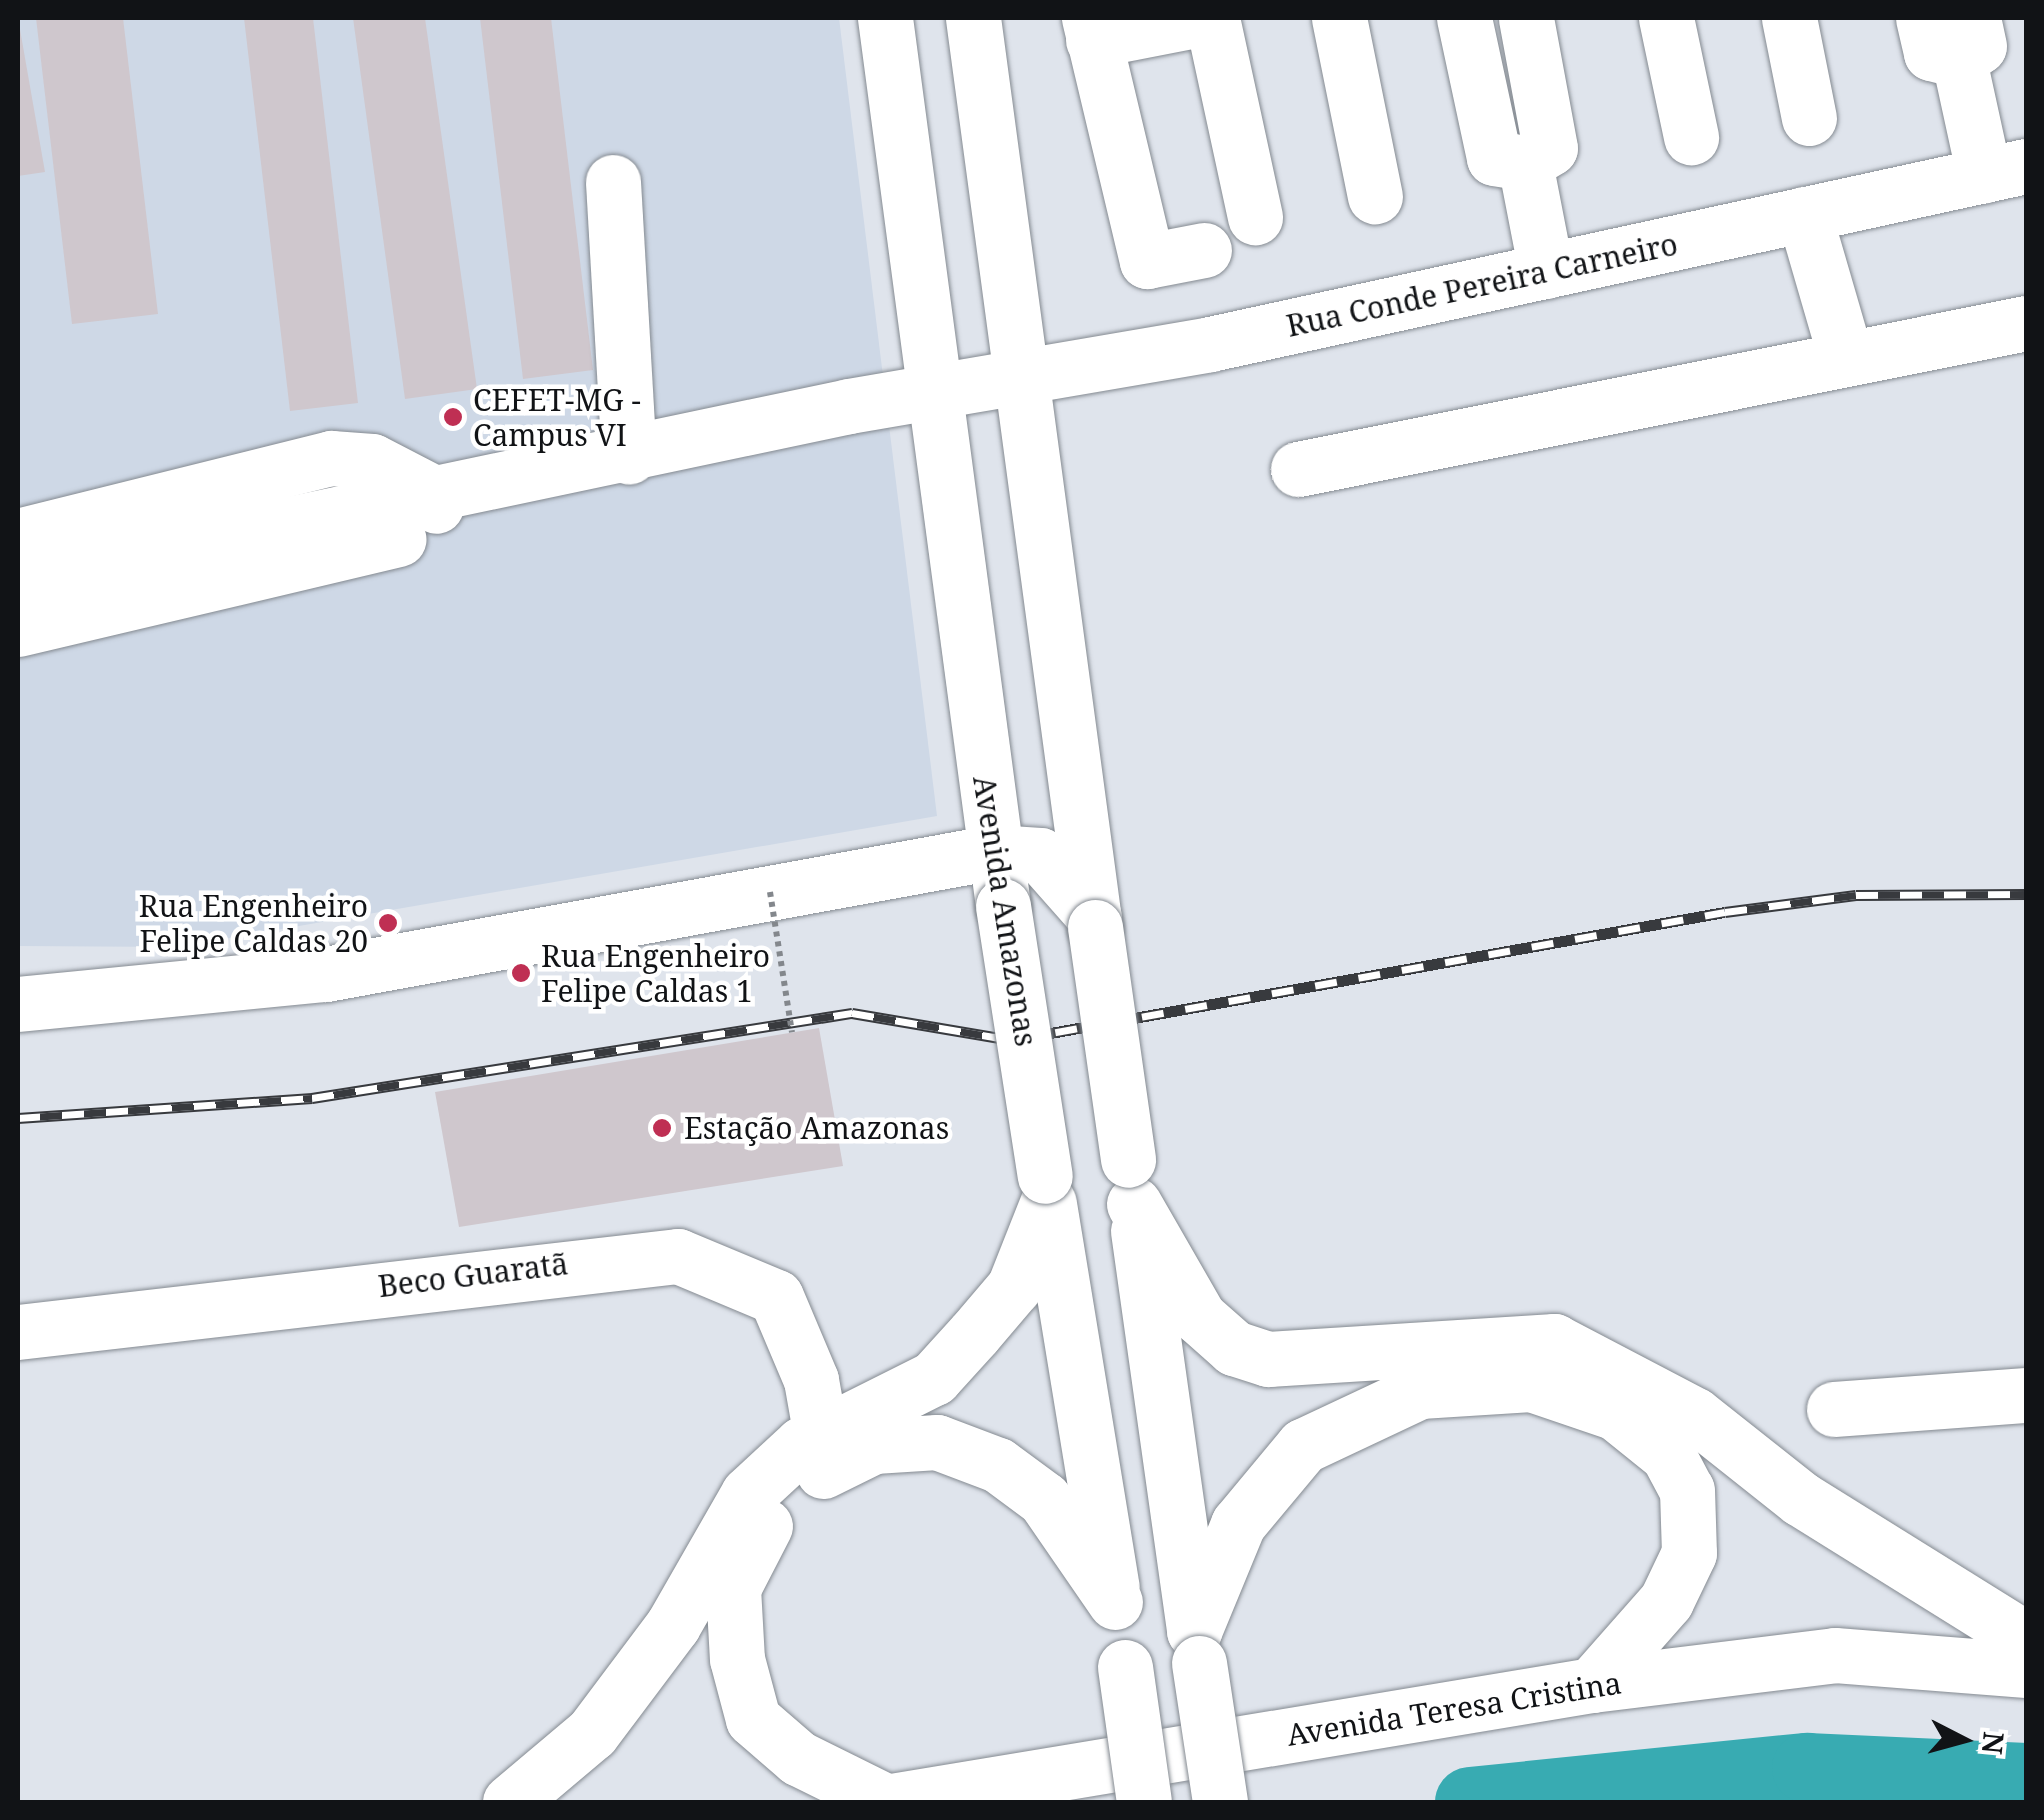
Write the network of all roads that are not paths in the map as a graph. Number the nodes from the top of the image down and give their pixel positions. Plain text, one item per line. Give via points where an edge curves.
1 (885, 18) edge
2 (973, 18) edge
3 (1209, 18) edge
4 (1338, 18) edge
5 (1464, 18) edge
6 (1526, 18) edge
7 (1666, 18) edge
8 (1789, 18) edge
9 (1923, 18) edge
10 (1091, 29) edge
11 (1966, 39) edge
12 (1810, 118) dead end
13 (1691, 137) dead end
14 (1525, 163) junction
15 (2005, 171) edge
16 (612, 182) dead end
17 (1375, 196) dead end
18 (1804, 214) junction
19 (1255, 217) dead end
20 (1204, 250) dead end
21 (1546, 271) junction
22 (2026, 322) edge
23 (1844, 352) junction
24 (1020, 380) junction
25 (923, 400) junction
26 (629, 457) junction
27 (1298, 469) dead end
28 (437, 511) junction
29 (18, 536) edge
30 (18, 582) edge
31 (18, 628) edge
32 (994, 852) junction
33 (1095, 922) junction
34 (18, 1004) edge
35 (1131, 1182) junction
36 (1047, 1189) junction
37 (18, 1332) edge
38 (2026, 1395) edge
39 (1834, 1410) dead end
40 (821, 1436) junction
41 (1114, 1602) junction
42 (2026, 1638) edge
43 (1197, 1647) junction
44 (2026, 1670) edge
45 (1592, 1685) junction
46 (510, 1802) edge
47 (886, 1802) edge
48 (1144, 1802) edge
49 (1220, 1802) edge

1 - 25 main road, Avenida Amazonas
2 - 24 main road
3 - 10 main road
3 - 19 main road
4 - 17 main road
5 - 14 main road via 1494,158
6 - 14 main road via 1550,148
7 - 13 main road
8 - 12 main road
9 - 11 main road via 1931,52
10 - 20 main road via 1147,260
11 - 15 main road
14 - 21 main road
15 - 18 main road, Rua Conde Pereira Carneiro
16 - 26 main road
18 - 21 main road, Rua Conde Pereira Carneiro
18 - 23 main road
21 - 24 main road, Rua Conde Pereira Carneiro
22 - 23 main road
23 - 27 main road
24 - 25 main road, Rua Conde Pereira Carneiro
24 - 33 main road
25 - 26 main road via 849,406
25 - 28 main road via 852,432
25 - 32 main road, Avenida Amazonas
26 - 28 main road
28 - 29 main road via 372,461 332,458
28 - 30 main road
28 - 31 main road
32 - 33 main road via 1040,854
32 - 34 main road via 326,974
32 - 36 main road, Avenida Amazonas, bridge
33 - 35 main road, bridge
35 - 42 main road via 1199,1317 1234,1348 1268,1359 1554,1341 1695,1415 1802,1499
35 - 43 main road
36 - 40 main road via 1014,1288 934,1378
36 - 41 main road, Avenida Amazonas
37 - 40 main road, Beco Guaratã via 678,1256 776,1297 811,1380
38 - 39 main road
40 - 46 main road via 748,1494 672,1625 592,1733
41 - 47 main road via 1044,1500 998,1465 938,1442 874,1446 810,1477 767,1524 733,1588 737,1659 754,1719 798,1758
41 - 48 main road, Avenida Amazonas, bridge
43 - 45 main road via 1238,1524 1303,1446 1420,1391 1531,1384 1616,1413 1661,1447 1687,1490 1689,1553 1666,1601
43 - 49 main road, bridge
44 - 45 main road, Avenida Teresa Cristina via 1835,1655
45 - 47 main road, Avenida Teresa Cristina

